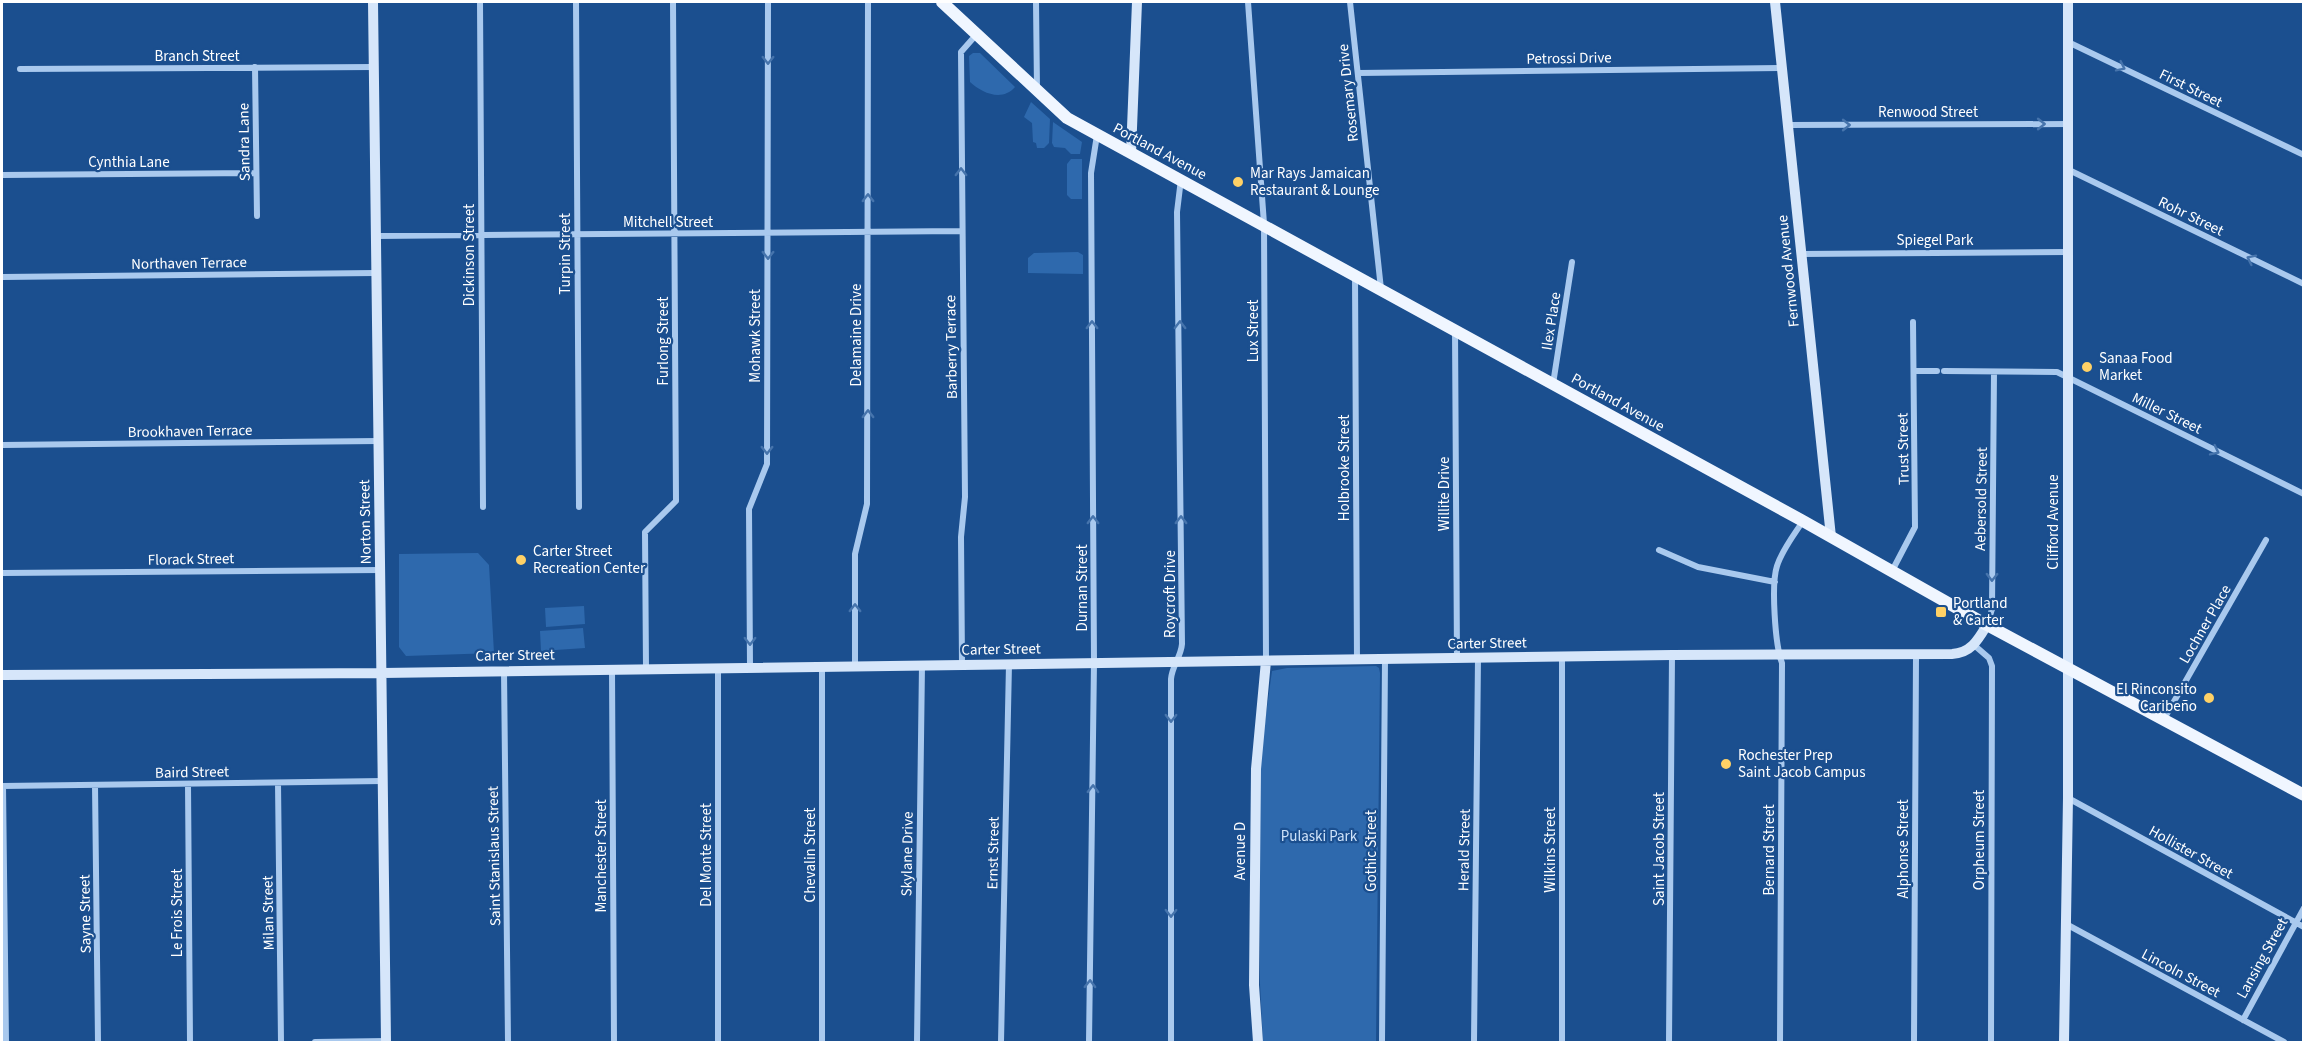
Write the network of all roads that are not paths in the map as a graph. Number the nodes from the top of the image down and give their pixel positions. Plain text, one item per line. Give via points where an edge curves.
1 (373, 2) edge
2 (480, 2) edge
3 (576, 2) edge
4 (673, 2) edge
5 (768, 2) edge
6 (868, 2) edge
7 (942, 2) edge
8 (1036, 2) edge
9 (1137, 2) edge
10 (1248, 2) edge
11 (1350, 2) edge
12 (1775, 2) edge
13 (2068, 2) edge
14 (976, 35) junction
15 (2068, 42) junction
16 (374, 67) junction
17 (255, 68) junction
18 (1782, 68) junction
19 (20, 69) dead end
20 (1358, 73) junction
21 (1037, 89) junction
22 (2069, 124) junction
23 (1788, 125) junction
24 (1097, 135) junction
25 (1131, 153) junction
26 (2304, 155) edge
27 (2069, 170) junction
28 (256, 173) junction
29 (2, 175) edge
30 (1181, 180) junction
31 (257, 216) dead end
32 (1264, 224) junction
33 (961, 231) junction
34 (868, 232) junction
35 (768, 233) junction
36 (577, 234) junction
37 (674, 234) junction
38 (481, 235) junction
39 (376, 236) junction
40 (2068, 252) junction
41 (1802, 254) junction
42 (1572, 262) dead end
43 (376, 273) junction
44 (1355, 276) junction
45 (2, 277) edge
46 (2304, 284) edge
47 (1381, 290) junction
48 (1913, 322) dead end
49 (1455, 330) junction
50 (1914, 371) junction
51 (1994, 372) junction
52 (2068, 379) junction
53 (1553, 384) junction
54 (379, 441) junction
55 (2, 445) edge
56 (2304, 494) edge
57 (483, 507) dead end
58 (579, 507) dead end
59 (1803, 521) junction
60 (1832, 537) junction
61 (2266, 540) dead end
62 (1659, 550) dead end
63 (380, 570) junction
64 (1892, 571) junction
65 (2, 573) edge
66 (1775, 582) junction
67 (1987, 625) junction
68 (1974, 645) junction
69 (1672, 655) junction
70 (1779, 655) junction
71 (1916, 655) junction
72 (1562, 657) junction
73 (1457, 658) junction
74 (1478, 658) junction
75 (1385, 659) junction
76 (1357, 660) junction
77 (1177, 661) junction
78 (1266, 661) junction
79 (1094, 662) junction
80 (1009, 664) junction
81 (922, 665) junction
82 (962, 665) junction
83 (855, 666) junction
84 (750, 667) junction
85 (822, 667) junction
86 (718, 668) junction
87 (612, 669) junction
88 (646, 669) junction
89 (2068, 669) junction
90 (504, 670) junction
91 (382, 673) junction
92 (2, 675) edge
93 (2164, 719) junction
94 (383, 781) junction
95 (279, 783) junction
96 (188, 784) junction
97 (95, 785) junction
98 (2, 786) edge
99 (2304, 795) edge
100 (2068, 798) junction
101 (2304, 908) edge
102 (2295, 922) junction
103 (2066, 924) junction
104 (2304, 927) edge
105 (2242, 1020) junction
106 (6, 1042) edge
107 (98, 1042) edge
108 (189, 1042) edge
109 (281, 1042) edge
110 (315, 1042) edge
111 (386, 1042) edge
112 (508, 1042) edge
113 (614, 1042) edge
114 (718, 1042) edge
115 (822, 1042) edge
116 (916, 1042) edge
117 (1001, 1042) edge
118 (1089, 1042) edge
119 (1171, 1042) edge
120 (1258, 1042) edge
121 (1382, 1042) edge
122 (1474, 1042) edge
123 (1562, 1042) edge
124 (1669, 1042) edge
125 (1780, 1042) edge
126 (1914, 1042) edge
127 (1991, 1042) edge
128 (2064, 1042) edge
129 (2284, 1042) edge

1 - 16 main road, Norton Street
2 - 38 street, Dickinson Street
3 - 36 street, Turpin Street
4 - 37 street, Furlong Street
5 -> 35 street, Mohawk Street
34 -> 6 street, Delamaine Drive
7 - 14 main road, Portland Avenue
8 - 21 street
9 - 25 main road
10 - 32 street, Lux Street
11 - 20 street, Rosemary Drive
12 - 18 main road, Fernwood Avenue
13 - 15 main road, Clifford Avenue
14 - 21 main road, Portland Avenue
33 -> 14 street, Barberry Terrace via 961,52
15 - 22 main road, Clifford Avenue
15 -> 26 street, First Street
16 - 17 street, Branch Street
16 - 39 main road, Norton Street
17 - 19 street, Branch Street
17 - 28 street, Sandra Lane
18 - 20 street, Petrossi Drive
18 - 23 main road, Fernwood Avenue
20 - 47 street, Rosemary Drive
21 - 24 main road, Portland Avenue via 1068,118
23 -> 22 street, Renwood Street
22 - 27 main road, Clifford Avenue
23 - 41 main road, Fernwood Avenue
24 - 25 main road, Portland Avenue
79 -> 24 street, Durnan Street via 1091,173
25 - 30 main road, Portland Avenue
27 - 40 main road, Clifford Avenue
46 -> 27 street, Rohr Street
28 - 29 street, Cynthia Lane
28 - 31 street, Sandra Lane
30 - 32 main road, Portland Avenue
77 -> 30 street, Roycroft Drive via 1182,644 1177,222
32 - 44 main road, Portland Avenue
32 - 78 street, Lux Street
33 - 34 street, Mitchell Street
33 - 82 street, Barberry Terrace via 965,497 961,537
34 - 35 street, Mitchell Street
83 -> 34 street, Delamaine Drive via 855,554 867,504
35 - 37 street, Mitchell Street
35 -> 84 street, Mohawk Street via 767,464 749,509
36 - 37 street, Mitchell Street
36 - 38 street, Mitchell Street
36 - 58 street, Turpin Street
37 - 88 street, Furlong Street via 676,501 645,532
38 - 39 street, Mitchell Street
38 - 57 street, Dickinson Street
39 - 43 main road, Norton Street
40 - 41 street, Spiegel Park
40 - 52 main road, Clifford Avenue
41 - 60 main road, Fernwood Avenue
42 - 53 street, Ilex Place
43 - 45 street, Northaven Terrace
43 - 54 main road, Norton Street
44 - 47 main road, Portland Avenue
44 - 76 street, Holbrooke Street
47 - 49 main road, Portland Avenue
48 - 50 street, Trust Street
49 - 53 main road, Portland Avenue
49 - 73 street, Willite Drive
50 - 51 street, Miller Street
50 - 64 street, Trust Street via 1915,527
51 - 52 street, Miller Street via 2057,372
51 -> 67 street, Aebersold Street via 1992,609
52 -> 56 street, Miller Street
52 - 89 main road, Clifford Avenue
53 - 59 main road, Portland Avenue
54 - 55 street, Brookhaven Terrace
54 - 63 main road, Norton Street
59 - 60 main road, Portland Avenue
59 - 66 street, Bernard Street via 1777,565
60 - 64 main road, Portland Avenue
61 - 93 street, Lochner Place
62 - 66 street via 1698,567
63 - 65 street, Florack Street
63 - 91 main road, Norton Street
64 - 67 main road, Portland Avenue
66 - 70 street, Bernard Street
67 - 68 main road
67 - 89 main road, Portland Avenue
68 - 71 main road, Carter Street via 1957,654
68 - 127 street, Orpheum Street via 1992,666
69 - 70 main road, Carter Street
69 - 72 main road, Carter Street
69 - 124 street, Saint Jacob Street
70 - 71 main road, Carter Street
70 - 125 street, Bernard Street
71 - 126 street, Alphonse Street
72 - 74 main road, Carter Street
72 - 123 street, Wilkins Street
73 - 74 main road, Carter Street
73 - 75 main road, Carter Street
74 - 122 street, Herald Street
75 - 76 main road, Carter Street
75 - 121 street, Gothic Street
76 - 78 main road, Carter Street
77 - 78 main road, Carter Street
77 - 79 main road, Carter Street
77 -> 119 street, Roycroft Drive via 1171,670
78 - 120 main road, Avenue D via 1256,759 1254,985
79 - 80 main road, Carter Street
118 -> 79 street, Durnan Street
80 - 82 main road, Carter Street
80 - 117 street, Ernst Street
81 - 82 main road, Carter Street
81 - 83 main road, Carter Street
81 - 116 street, Skylane Drive
83 - 85 main road, Carter Street
84 - 85 main road, Carter Street
84 - 86 main road, Carter Street
85 - 115 street, Chevalin Street
86 - 88 main road, Carter Street
86 - 114 street, Del Monte Street
87 - 88 main road, Carter Street
87 - 90 main road, Carter Street
87 - 113 street, Manchester Street
89 - 93 main road, Portland Avenue
89 - 100 main road, Clifford Avenue
90 - 91 main road, Carter Street
90 - 112 street, Saint Stanislaus Street
91 - 92 main road, Carter Street
91 - 94 main road, Norton Street
93 - 99 main road, Portland Avenue
94 - 95 street, Baird Street
94 - 111 main road, Norton Street
95 - 96 street, Baird Street
95 - 109 street, Milan Street
96 - 97 street, Baird Street
96 - 108 street, Le Frois Street
97 - 98 street, Baird Street
97 - 107 street, Sayne Street
98 - 106 street
100 - 102 street, Hollister Street
100 - 103 main road, Clifford Avenue
101 - 102 street, Lansing Street
102 - 104 street, Hollister Street
102 - 105 street, Lansing Street
103 - 105 street, Lincoln Street
103 - 128 main road, Clifford Avenue
105 - 129 street, Lincoln Street
110 - 111 street

